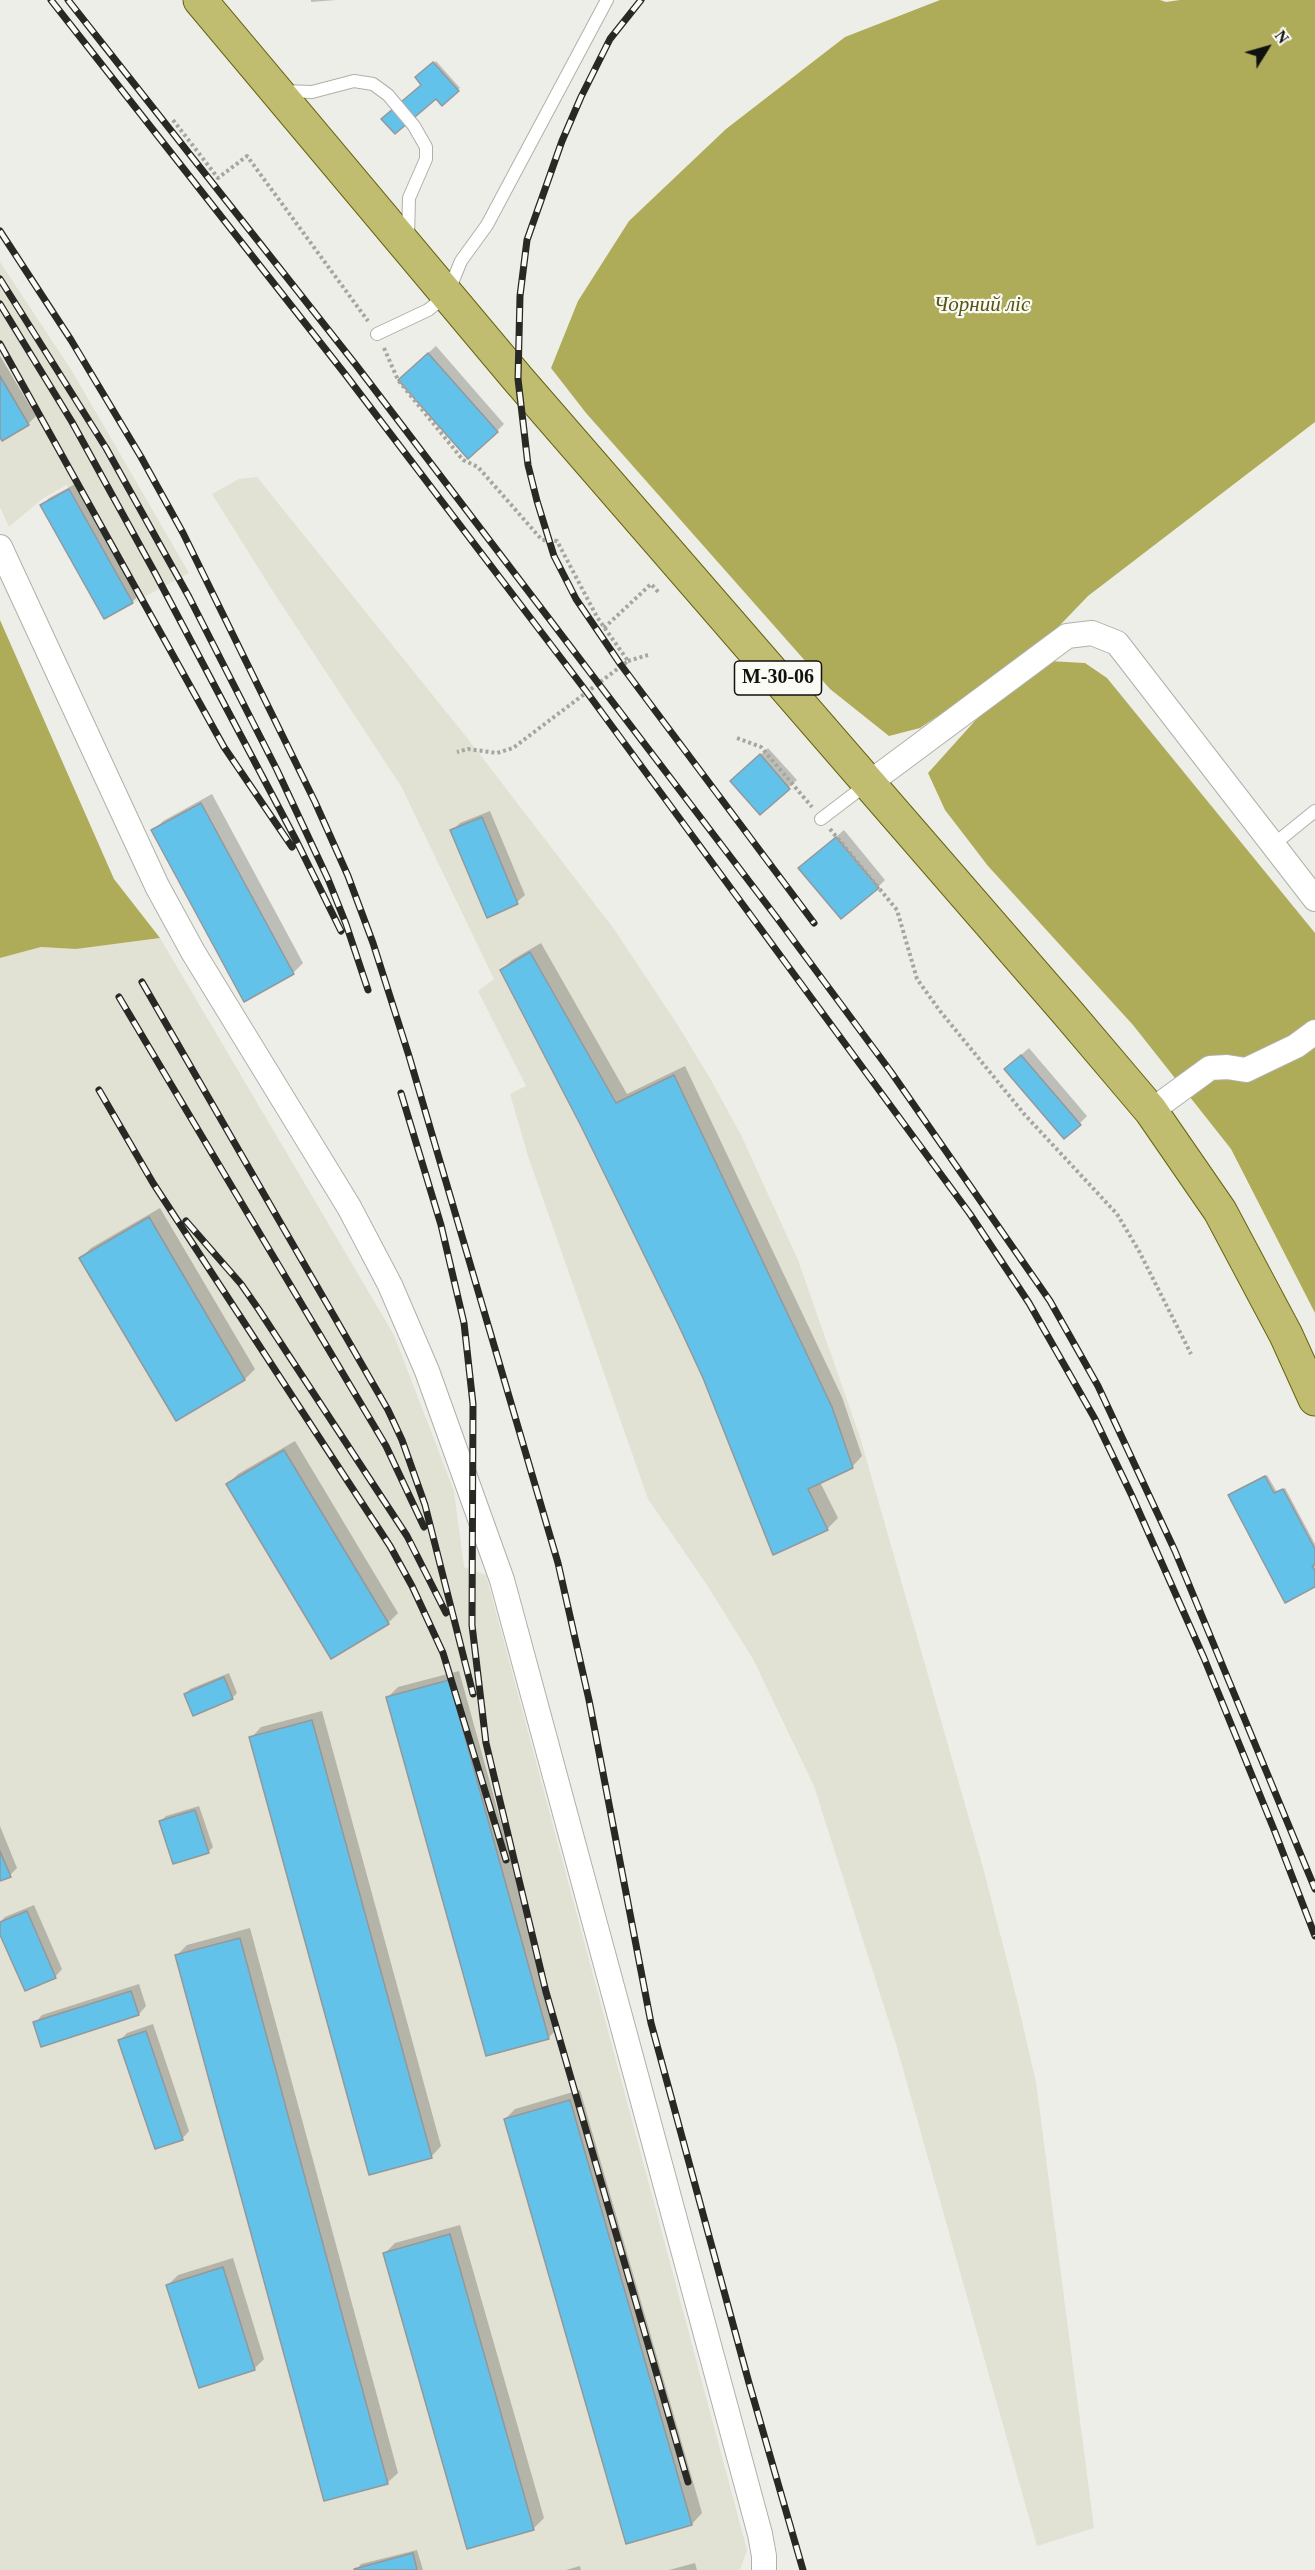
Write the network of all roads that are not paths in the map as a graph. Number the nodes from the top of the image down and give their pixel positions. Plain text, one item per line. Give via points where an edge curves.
1 (200, 0) edge
2 (607, 0) edge
3 (274, 90) junction
4 (408, 249) junction
5 (447, 295) junction
6 (377, 334) road end
7 (0, 547) edge
8 (868, 784) junction
9 (1315, 811) edge
10 (821, 819) road end
11 (1273, 845) junction
12 (1315, 899) edge
13 (1315, 1032) edge
14 (1151, 1111) junction
15 (1313, 1393) edge
16 (764, 2570) edge

1 - 3 main road, М-30-06
2 - 5 lane via 487,225 461,261
3 - 4 main road, М-30-06
3 - 4 lane via 323,90 354,81 373,84 388,95 426,147 426,159 409,198
4 - 5 main road, М-30-06
5 - 6 lane via 428,310
5 - 8 main road, М-30-06
7 - 16 street via 157,886 349,1208 390,1285 427,1371 502,1580 757,2523
8 - 10 lane
8 - 11 street via 1067,636 1092,633 1117,643
8 - 14 main road, М-30-06
9 - 11 lane
11 - 12 street
13 - 14 street via 1252,1068 1210,1068
14 - 15 main road, М-30-06 via 1220,1211

